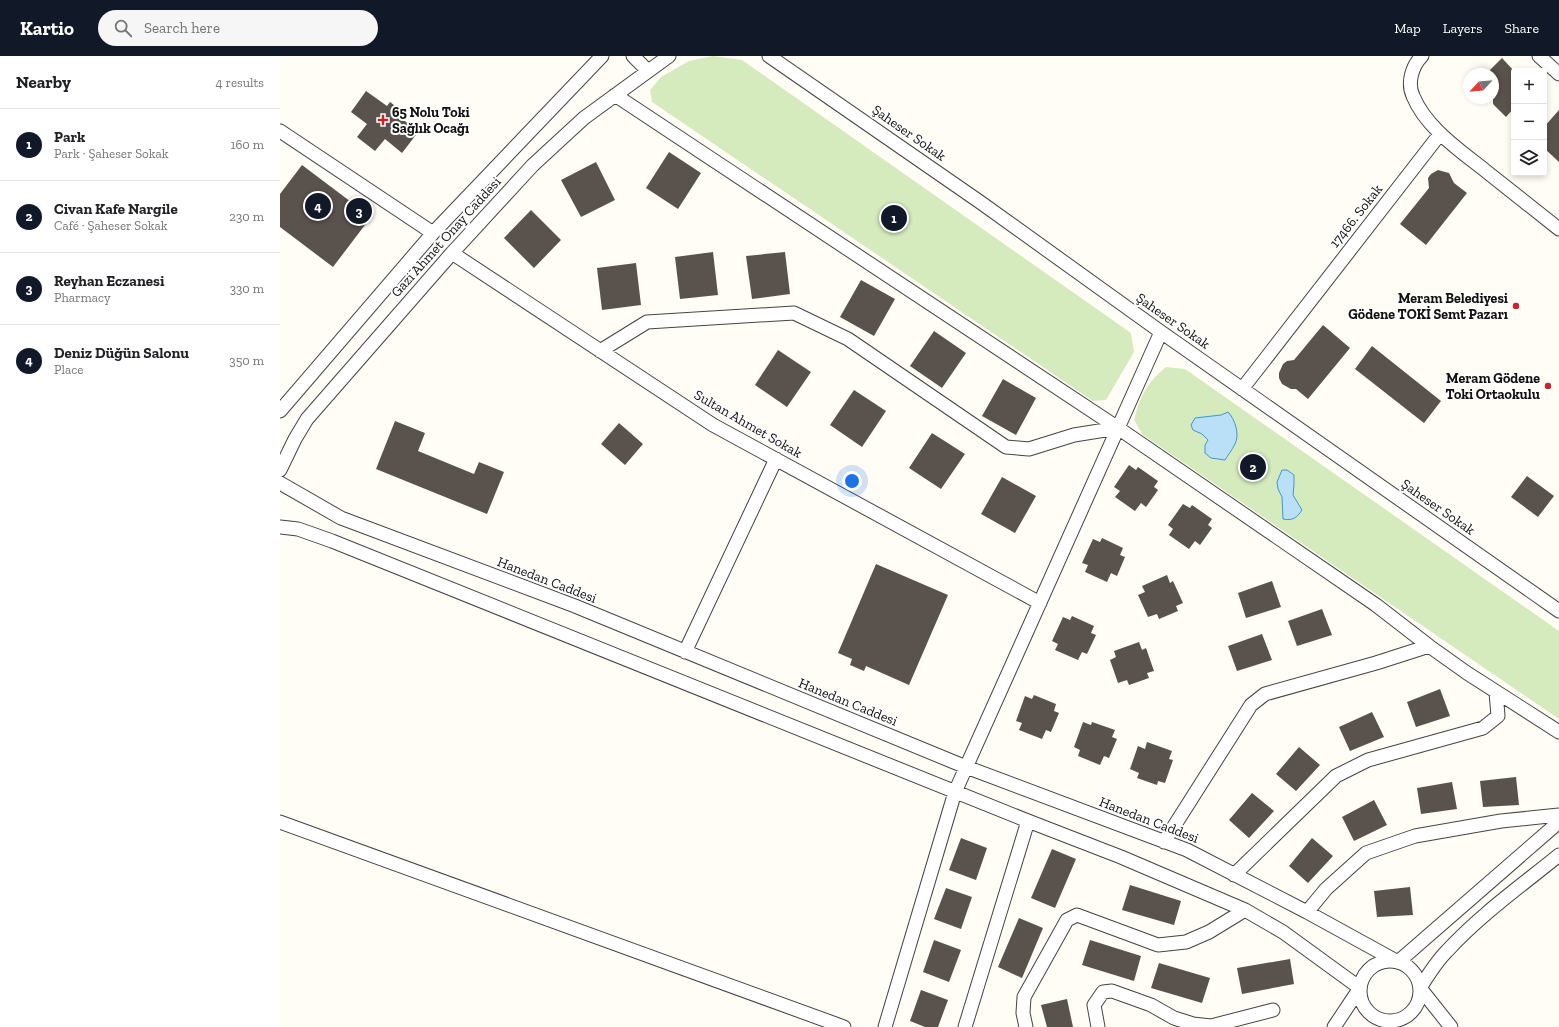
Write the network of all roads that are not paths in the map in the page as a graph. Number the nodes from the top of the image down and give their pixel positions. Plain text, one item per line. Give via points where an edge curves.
1 (602, 56) edge
2 (633, 56) edge
3 (669, 56) edge
4 (759, 56) edge
5 (1422, 56) edge
6 (1538, 56) edge
7 (773, 58) edge
8 (648, 71) junction
9 (1559, 74) edge
10 (615, 95) junction
11 (280, 131) edge
12 (1440, 134) junction
13 (1559, 230) edge
14 (433, 233) junction
15 (452, 253) junction
16 (1161, 332) junction
17 (600, 351) junction
18 (1242, 389) junction
19 (280, 411) edge
20 (1118, 428) junction
21 (776, 459) junction
22 (280, 470) edge
23 (280, 483) edge
24 (280, 527) edge
25 (1040, 602) junction
26 (1559, 611) edge
27 (1428, 646) junction
28 (685, 652) junction
29 (1496, 692) junction
30 (1559, 732) edge
31 (966, 767) junction
32 (955, 792) junction
33 (1559, 815) edge
34 (1028, 821) junction
35 (280, 822) edge
36 (1559, 822) edge
37 (1164, 842) junction
38 (1559, 855) edge
39 (1234, 874) junction
40 (1245, 910) junction
41 (1307, 912) junction
42 (1398, 962) junction
43 (1360, 988) junction
44 (1420, 988) junction
45 (1273, 1010) dead end
46 (1164, 1013) junction
47 (1385, 1025) edge
48 (844, 1027) edge
49 (885, 1027) edge
50 (966, 1027) edge
51 (1026, 1027) edge
52 (1098, 1027) edge
53 (1165, 1027) edge
54 (1334, 1027) edge
55 (1451, 1027) edge

1 - 14 street, Gazi Ahmet Onay Caddesi
2 - 8 street
3 - 8 street, Gazi Ahmet Onay Caddesi
4 - 7 street, Şaheser Sokak
5 - 12 street via 1417,60 1410,79 1412,94 1419,108
6 - 9 street
7 - 16 street, Şaheser Sokak
8 - 10 street, Gazi Ahmet Onay Caddesi
10 - 15 street, Gazi Ahmet Onay Caddesi via 579,122 538,160
10 - 20 street
11 - 14 street
12 - 13 street
12 - 18 street, 17466. Sokak
14 - 19 street, Gazi Ahmet Onay Caddesi
15 - 17 street, Sultan Ahmet Sokak
15 - 22 street, Gazi Ahmet Onay Caddesi via 307,419 294,439
16 - 18 street, Şaheser Sokak
16 - 20 street
17 - 20 street via 647,322 794,313 848,339 1006,447 1029,449 1074,435
17 - 21 street, Sultan Ahmet Sokak via 712,425
18 - 26 street, Şaheser Sokak
20 - 25 street
20 - 27 street via 1376,606
21 - 25 street, Sultan Ahmet Sokak
21 - 28 street
23 - 28 street, Hanedan Caddesi via 341,518 575,606
24 - 32 street via 298,528
25 - 31 street
27 - 29 street
27 - 37 street via 1265,694 1251,704
28 - 31 street, Hanedan Caddesi
29 - 30 street
29 - 39 street via 1498,716 1483,728 1368,760 1336,776
31 - 32 street
31 - 37 street, Hanedan Caddesi
32 - 34 street
32 - 49 street
33 - 41 street via 1502,821 1415,836 1366,853 1326,889
34 - 40 street
34 - 50 street
35 - 48 street
36 - 42 street
37 - 39 street, Hanedan Caddesi via 1187,850
38 - 44 street via 1467,931 1442,957
39 - 41 street, Hanedan Caddesi
40 - 43 street via 1283,932
40 - 51 street via 1209,932 1186,942 1158,945 1077,915 1067,920 1024,997 1023,1013
41 - 42 street, Hanedan Caddesi
42 - 43 street via 1390,960 1373,966 1366,972
42 - 44 street via 1413,972
43 - 47 street via 1360,997 1364,1005
43 - 54 street
44 - 47 street via 1416,1006 1410,1013
44 - 55 street
45 - 46 street via 1211,1026 1193,1024
46 - 52 street via 1112,990 1103,992 1094,1005
46 - 53 street

